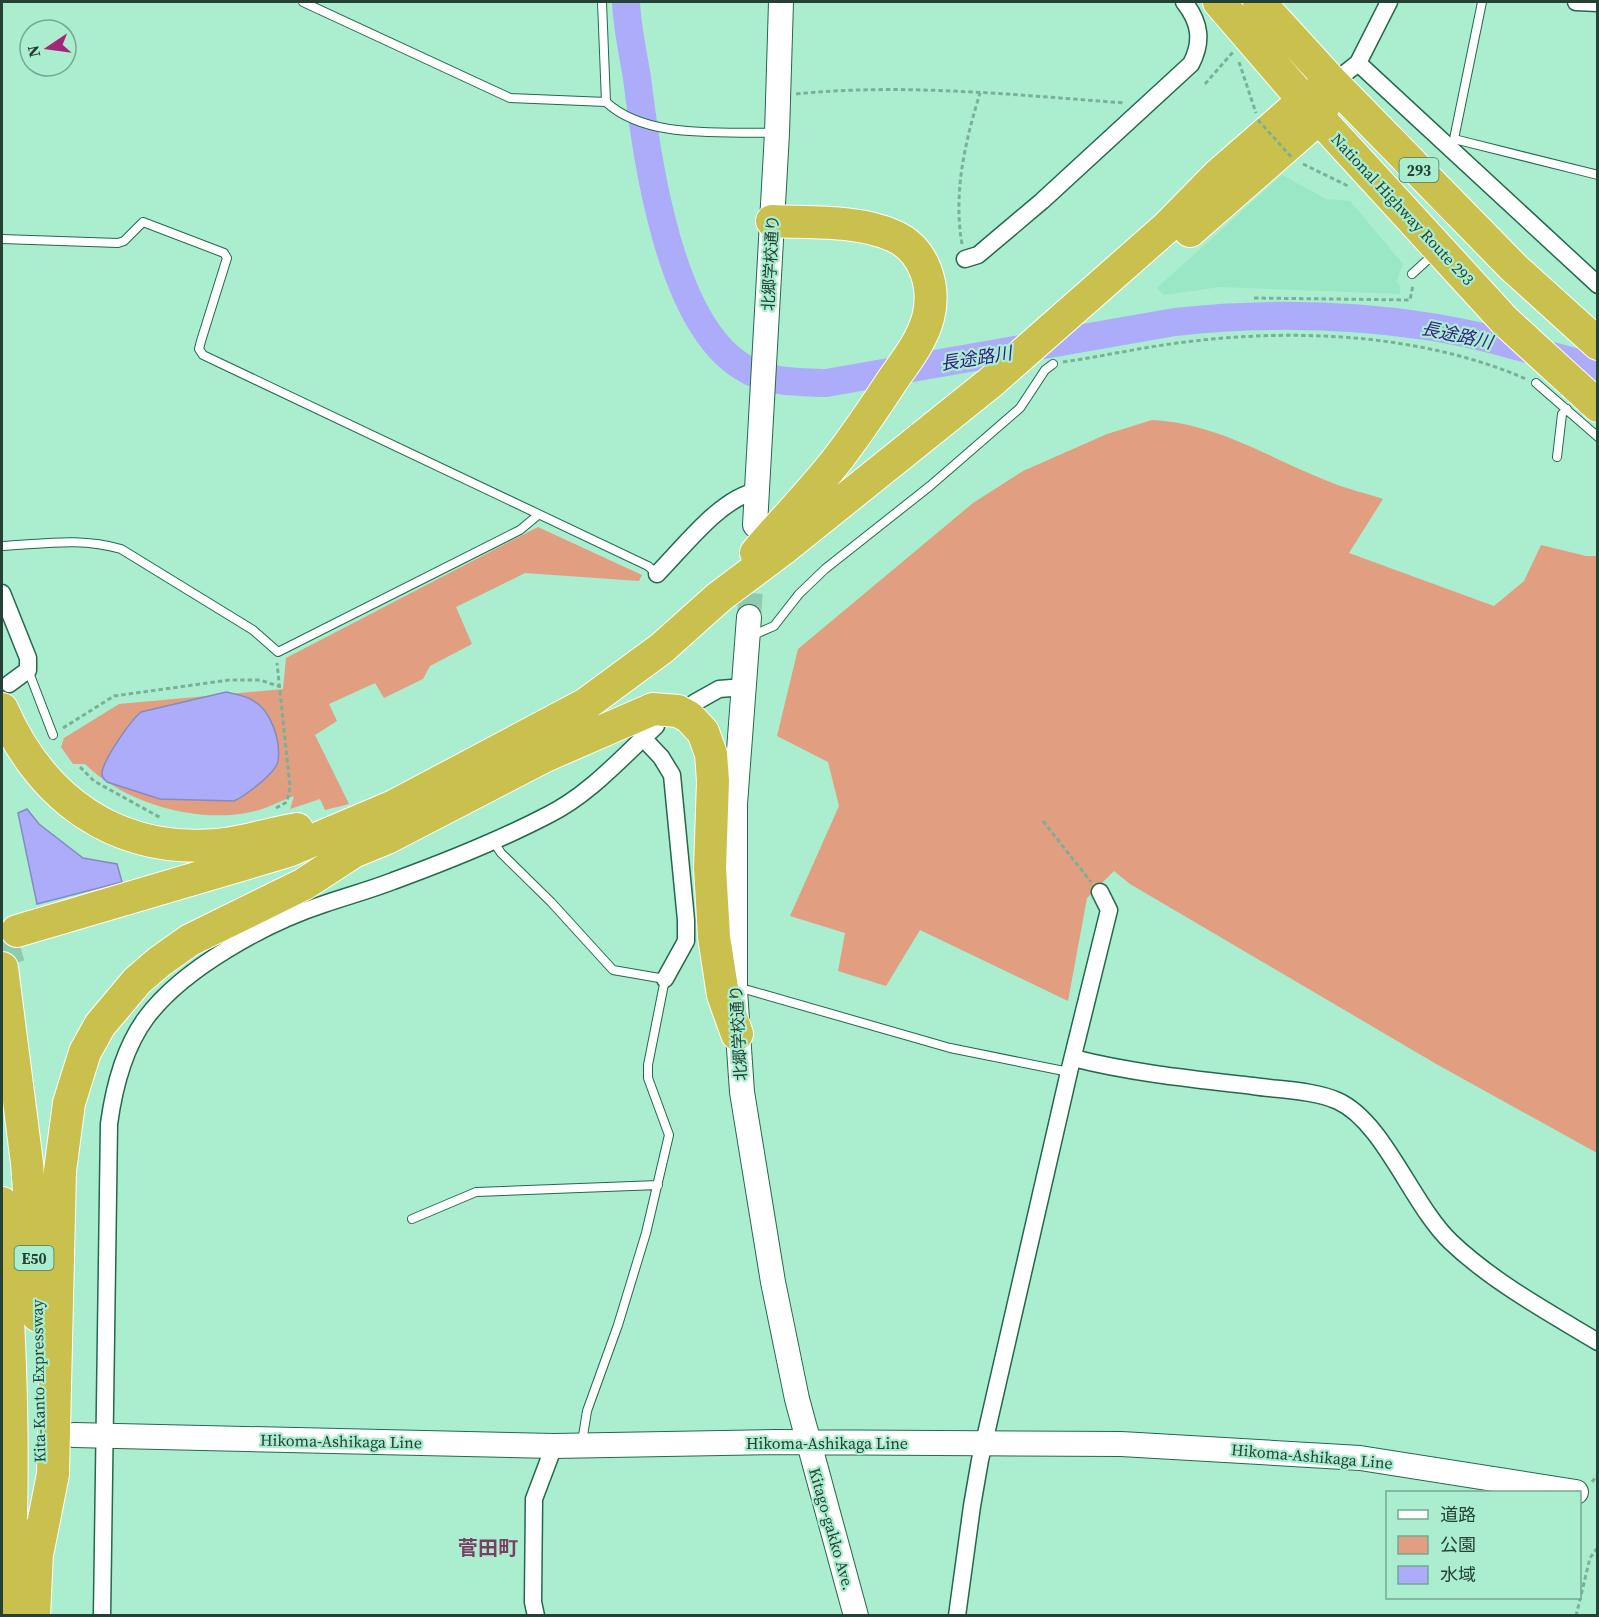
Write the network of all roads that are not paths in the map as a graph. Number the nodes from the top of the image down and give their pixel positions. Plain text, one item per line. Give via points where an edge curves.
1 (303, 2) edge
2 (602, 2) edge
3 (781, 2) edge
4 (1184, 2) edge
5 (1219, 2) edge
6 (1259, 2) edge
7 (1389, 2) edge
8 (1482, 2) edge
9 (1576, 2) edge
10 (1598, 3) edge
11 (1358, 63) junction
12 (1333, 82) junction
13 (606, 102) junction
14 (1312, 109) junction
15 (777, 133) junction
16 (1451, 143) junction
17 (1598, 175) edge
18 (772, 221) junction
19 (2, 239) edge
20 (1440, 249) junction
21 (965, 259) road end
22 (1412, 274) road end
23 (1598, 285) edge
24 (1591, 338) edge
25 (1053, 364) road end
26 (1536, 383) road end
27 (998, 385) junction
28 (1569, 397) junction
29 (1598, 406) edge
30 (1598, 437) edge
31 (1557, 457) dead end
32 (757, 491) junction
33 (538, 515) junction
34 (755, 525) dead end
35 (2, 546) edge
36 (657, 574) joint
37 (2, 593) edge
38 (718, 597) junction
39 (748, 627) joint
40 (28, 670) junction
41 (744, 687) junction
42 (5, 697) edge
43 (694, 703) dead end
44 (656, 726) dead end
45 (53, 735) road end
46 (643, 738) junction
47 (545, 756) junction
48 (364, 819) junction
49 (494, 841) junction
50 (353, 852) junction
51 (1100, 892) road end
52 (13, 948) edge
53 (665, 979) junction
54 (735, 990) junction
55 (737, 1034) junction
56 (1071, 1065) junction
57 (658, 1185) junction
58 (2, 1203) edge
59 (412, 1219) dead end
60 (1598, 1342) edge
61 (74, 1435) tunnel mouth
62 (105, 1435) junction
63 (808, 1443) junction
64 (984, 1444) junction
65 (554, 1446) junction
66 (582, 1446) junction
67 (1565, 1491) edge
68 (1581, 1494) edge
69 (1598, 1497) edge
70 (38, 1551) junction
71 (6, 1616) edge
72 (34, 1616) edge
73 (102, 1616) edge
74 (536, 1616) edge
75 (856, 1616) edge
76 (957, 1616) edge

1 - 13 lane via 510,98
2 - 13 lane
3 - 15 main road, 北郷学校通り
4 - 21 street via 1198,25 1196,54 1184,72 999,238 978,255
5 - 14 highway, National Highway Route 293 / 293
6 - 12 highway, 293
7 - 11 street
8 - 16 lane
9 - 10 street
11 - 12 street
11 - 16 street
12 - 14 highway
12 - 24 highway, 293 via 1513,267
13 - 15 lane via 618,113 664,130
14 - 20 highway, National Highway Route 293 / 293
14 - 27 highway
15 - 18 main road, 北郷学校通り
16 - 17 lane
16 - 23 street via 1506,204
18 - 32 main road, 北郷学校通り
18 - 38 highway via 860,227 888,234 906,244 923,264 931,290 928,320 883,396 839,458
19 - 33 lane via 118,243 143,222 224,253 227,258 199,349 203,355
20 - 22 lane
20 - 28 highway, National Highway Route 293 / 293
25 - 39 lane via 1020,408 825,569 774,626
26 - 28 lane
27 - 38 highway
27 - 47 highway via 630,692
28 - 29 highway, National Highway Route 293 / 293
28 - 30 lane
28 - 31 lane via 1562,414
32 - 34 main road, 北郷学校通り
32 - 36 street via 729,502
33 - 35 lane via 520,530 278,652 253,630 121,549 77,540
33 - 36 lane via 648,566
37 - 40 street via 28,658
38 - 48 highway via 662,648 586,704
39 - 41 main road, 北郷学校通り
40 - 42 street
40 - 45 lane
41 - 43 street via 719,689
41 - 54 main road, 北郷学校通り via 735,804
42 - 48 highway via 9,727 36,768 91,818 136,839 181,846 219,845
44 - 46 street
46 - 49 street via 566,806
46 - 53 street via 667,765 675,791 686,940
47 - 50 highway
47 - 55 highway via 653,709 678,711 703,732 711,754 713,781 710,868 714,937 723,995
48 - 52 highway via 288,851
49 - 53 lane via 613,970
49 - 62 street via 394,881 322,904 264,931 196,969 176,984 146,1018 119,1073 109,1124
50 - 52 highway via 290,865
50 - 70 highway via 304,884 190,940 159,962 117,1004 85,1052 62,1140 53,1474
51 - 56 street via 1109,910
52 - 70 highway, Kita-Kanto Expressway / E50 via 37,1298
53 - 57 lane via 648,1065 648,1078 669,1135
54 - 55 main road, 北郷学校通り
54 - 56 lane via 748,990 950,1048
55 - 63 main road, 北郷学校通り via 758,1196
56 - 60 street via 1295,1092 1337,1101 1353,1110 1373,1130 1419,1203 1450,1242 1497,1278
56 - 64 street
57 - 59 lane via 476,1192
57 - 66 lane via 618,1325 587,1411
58 - 71 highway, Kita-Kanto Expressway / E50 via 11,1465
61 - 62 main road, Hikoma-Ashikaga Line
62 - 65 main road, Hikoma-Ashikaga Line
62 - 73 street
63 - 64 main road, Hikoma-Ashikaga Line
63 - 66 main road, Hikoma-Ashikaga Line
63 - 75 main road, Kitago-gakko Ave.
64 - 67 main road, Hikoma-Ashikaga Line via 1121,1444 1348,1457
64 - 76 street
65 - 66 main road, Hikoma-Ashikaga Line
65 - 74 street via 534,1499
68 - 69 main road, Hikoma-Ashikaga Line
70 - 72 highway, Kita-Kanto Expressway / E50

